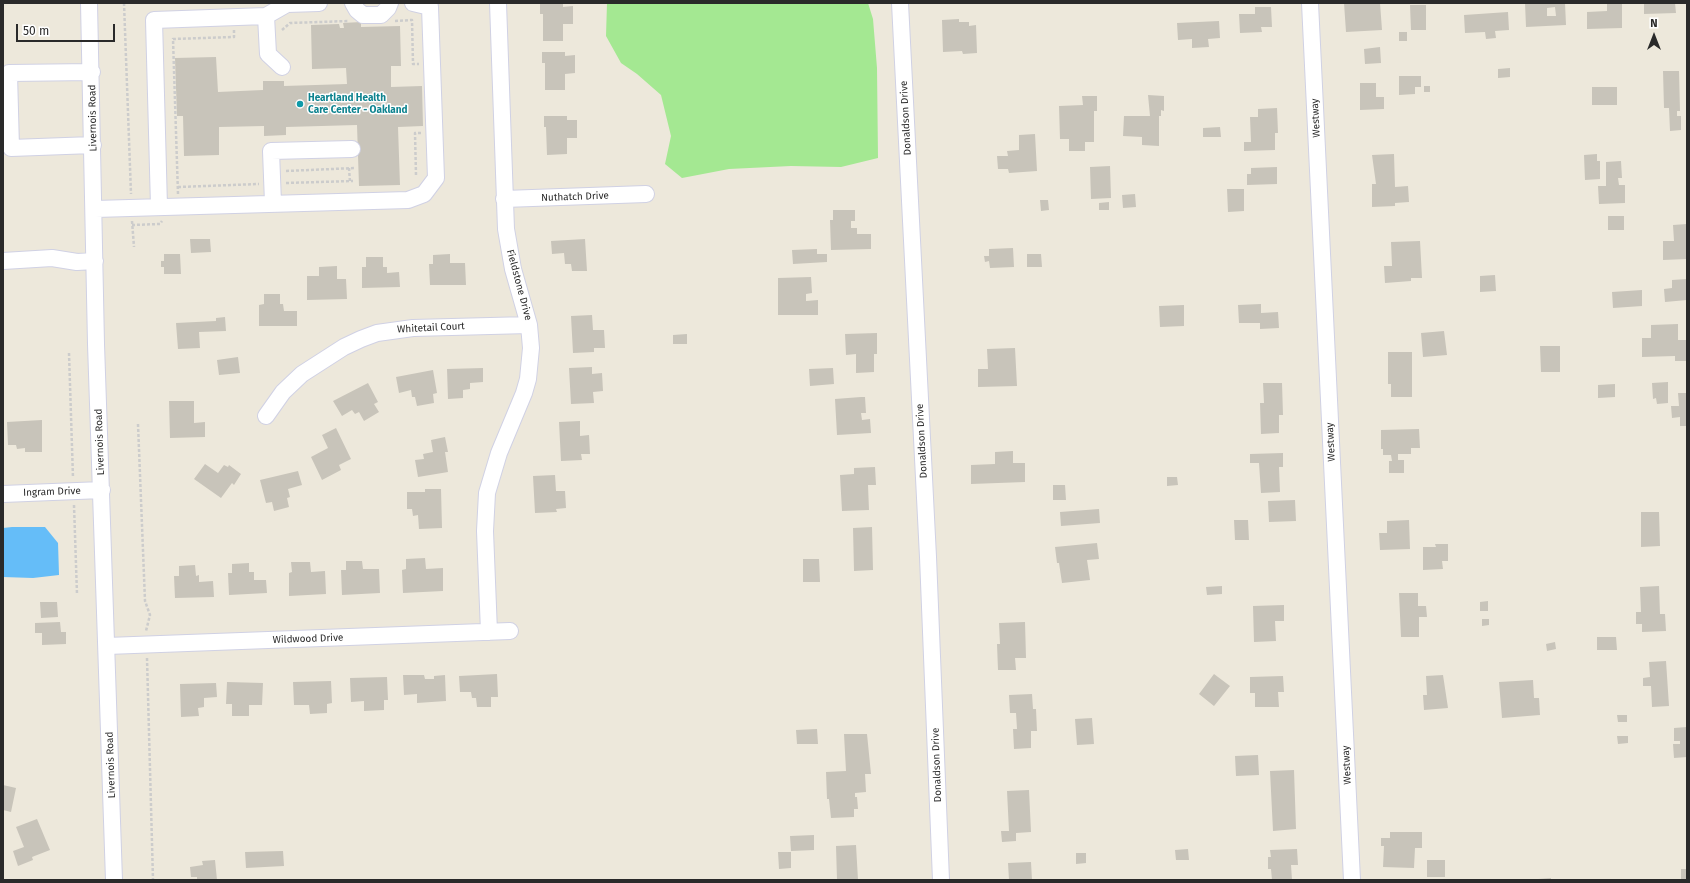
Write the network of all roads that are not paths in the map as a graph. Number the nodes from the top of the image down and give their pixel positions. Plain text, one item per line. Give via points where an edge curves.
1 (90, 3) edge
2 (319, 3) edge
3 (353, 3) edge
4 (390, 3) edge
5 (413, 3) edge
6 (498, 3) edge
7 (900, 3) edge
8 (1310, 3) edge
9 (266, 16) junction
10 (282, 67) dead end
11 (92, 72) junction
12 (93, 145) junction
13 (352, 149) dead end
14 (646, 194) dead end
15 (504, 199) junction
16 (272, 203) junction
17 (159, 206) junction
18 (95, 209) junction
19 (95, 261) junction
20 (3, 262) edge
21 (529, 325) junction
22 (266, 416) dead end
23 (102, 490) junction
24 (3, 494) edge
25 (510, 631) dead end
26 (489, 632) junction
27 (107, 646) junction
28 (114, 880) edge
29 (941, 880) edge
30 (1352, 880) edge

1 - 11 street, Livernois Road
2 - 9 street via 287,4
3 - 4 street via 363,15 381,15
5 - 16 street via 430,7 436,178 424,194 408,200
6 - 15 street, Fieldstone Drive
7 - 29 street, Donaldson Drive
8 - 30 street, Westway
9 - 10 street via 268,54
9 - 17 street via 154,20
11 - 12 street, Livernois Road
11 - 12 street via 9,73 11,148
12 - 18 street, Livernois Road
13 - 16 street via 271,151
14 - 15 street, Nuthatch Drive
15 - 21 street, Fieldstone Drive via 508,250
16 - 17 street
17 - 18 street
18 - 19 street, Livernois Road
19 - 20 street via 77,262 52,258
19 - 23 street, Livernois Road
21 - 22 street, Whitetail Court via 412,328 361,339 302,374 283,392
21 - 26 street, Fieldstone Drive via 528,379 494,465 487,493 485,531
23 - 24 street, Ingram Drive
23 - 27 street, Livernois Road
25 - 26 street, Wildwood Drive
26 - 27 street, Wildwood Drive
27 - 28 street, Livernois Road

